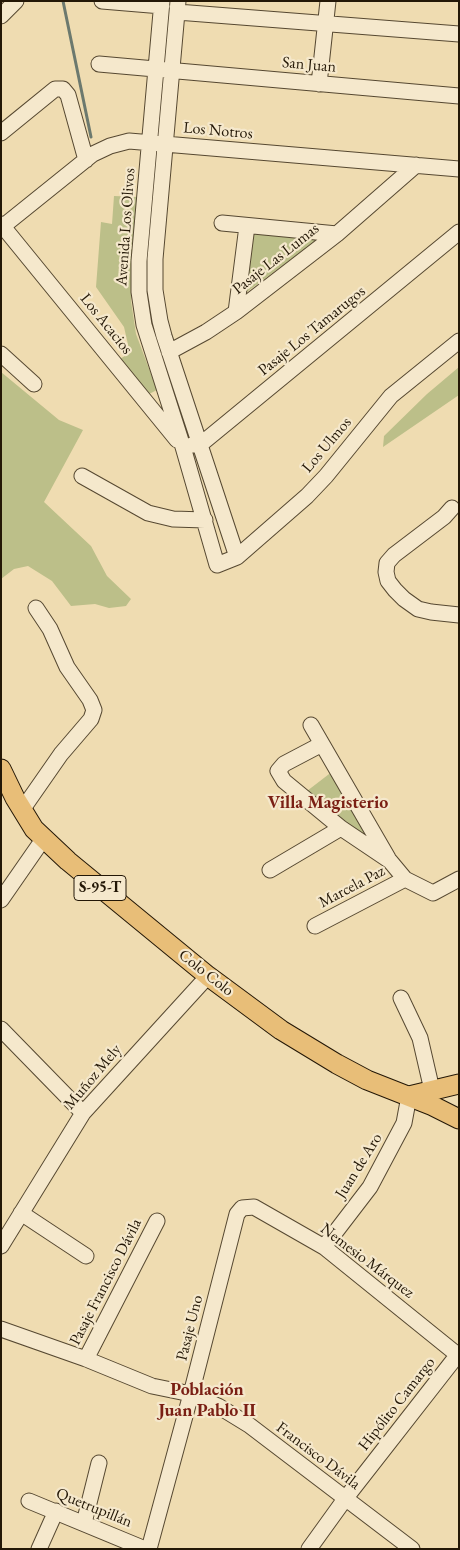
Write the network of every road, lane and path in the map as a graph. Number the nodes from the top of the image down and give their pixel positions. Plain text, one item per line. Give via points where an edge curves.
1 (16, 1) edge
2 (102, 1) edge
3 (328, 1) edge
4 (162, 4) edge
5 (178, 7) edge
6 (1, 16) edge
7 (326, 24) junction
8 (459, 34) edge
9 (99, 64) dead end
10 (156, 69) junction
11 (172, 70) junction
12 (320, 84) junction
13 (459, 96) edge
14 (1, 133) edge
15 (149, 142) junction
16 (165, 144) junction
17 (86, 160) junction
18 (416, 166) junction
19 (459, 168) edge
20 (222, 223) dead end
21 (2, 226) edge
22 (247, 226) junction
23 (459, 232) edge
24 (337, 234) junction
25 (236, 312) junction
26 (459, 341) edge
27 (169, 352) junction
28 (1, 354) edge
29 (34, 384) dead end
30 (201, 444) junction
31 (183, 446) junction
32 (82, 476) dead end
33 (452, 508) dead end
34 (205, 520) junction
35 (237, 557) junction
36 (217, 565) joint
37 (36, 608) dead end
38 (459, 615) edge
39 (311, 725) dead end
40 (322, 744) junction
41 (1, 769) edge
42 (22, 810) junction
43 (341, 828) junction
44 (44, 838) junction
45 (390, 861) junction
46 (270, 870) dead end
47 (405, 879) junction
48 (459, 879) edge
49 (1, 900) edge
50 (315, 926) dead end
51 (208, 976) junction
52 (401, 998) dead end
53 (1, 1029) edge
54 (459, 1084) edge
55 (432, 1090) junction
56 (409, 1096) junction
57 (83, 1113) junction
58 (459, 1119) edge
59 (246, 1207) joint
60 (21, 1213) junction
61 (157, 1221) dead end
62 (1, 1246) edge
63 (324, 1247) junction
64 (86, 1256) dead end
65 (1, 1329) edge
66 (458, 1355) edge
67 (86, 1359) junction
68 (191, 1394) junction
69 (99, 1463) dead end
70 (345, 1499) junction
71 (29, 1501) dead end
72 (56, 1511) junction
73 (84, 1523) junction
74 (40, 1549) edge
75 (146, 1549) edge
76 (150, 1549) edge
77 (309, 1549) edge
78 (412, 1549) edge

1 - 6 street
2 - 4 street
3 - 7 street
4 - 10 street, Avenida Los Olivos
5 - 7 street
5 - 11 street, Avenida Los Olivos
7 - 8 street
7 - 12 street
9 - 10 street, San Juan
10 - 11 street, San Juan
10 - 15 street, Avenida Los Olivos
11 - 12 street, San Juan
11 - 16 street, Avenida Los Olivos
12 - 13 street, San Juan
14 - 17 street via 55,89 64,89
15 - 16 street, Los Notros
15 - 17 street, Los Notros via 119,143
15 - 31 street, Avenida Los Olivos via 138,292 151,348
16 - 18 street, Los Notros
16 - 27 street, Avenida Los Olivos via 154,275 160,321
17 - 21 street, Los Notros
18 - 19 street, Los Notros
18 - 24 street, Pasaje Las Lumas
20 - 22 street, Pasaje Las Lumas
21 - 31 street, Los Acacios
22 - 24 street, Pasaje Las Lumas
22 - 25 street, Pasaje Las Lumas
23 - 30 street, Pasaje Los Tamarugos
24 - 25 street, Pasaje Las Lumas
25 - 27 street, Pasaje Las Lumas
26 - 35 street, Los Ulmos via 391,396 326,476
27 - 30 street, Avenida Los Olivos
28 - 29 street
30 - 31 street
30 - 35 street, Avenida Los Olivos
31 - 34 street, Avenida Los Olivos
32 - 34 street via 148,513 173,520
33 - 38 street via 394,554 387,563 386,572 395,590 418,609
34 - 36 street, Avenida Los Olivos
35 - 36 street, Los Ulmos
37 - 42 street via 94,710 91,719 61,754
39 - 40 street
40 - 43 street via 284,764 278,771 284,781
40 - 45 street
41 - 42 main road, Colo Colo / S-95-T
42 - 44 main road, Colo Colo / S-95-T
43 - 45 street
43 - 46 street
44 - 49 street
44 - 51 main road, Colo Colo / S-95-T
45 - 47 street
47 - 48 street via 433,893
47 - 50 street, Marcela Paz
51 - 56 main road, Colo Colo / S-95-T via 282,1030 337,1064
51 - 57 street, Muñoz Mely
52 - 55 street via 420,1038
53 - 57 street
54 - 55 main road
55 - 56 main road
56 - 58 main road, Colo Colo
56 - 63 street, Juan de Aro via 404,1123 370,1186
57 - 60 street, Muñoz Mely
59 - 63 street, Nemesio Márquez via 254,1207
59 - 68 street, Pasaje Uno via 237,1214
60 - 62 street, Muñoz Mely
60 - 64 street
61 - 67 street, Pasaje Francisco Dávila
63 - 66 street, Nemesio Márquez
65 - 67 street, Francisco Dávila
66 - 70 street, Hipólito Camargo
67 - 68 street, Francisco Dávila via 152,1386
68 - 70 street, Francisco Dávila via 249,1425
68 - 76 street, Pasaje Uno
69 - 73 street
70 - 77 street, Hipólito Camargo
70 - 78 street, Francisco Dávila
71 - 72 street, Quetrupillán
72 - 73 street, Quetrupillán
72 - 74 street
73 - 75 street, Quetrupillán

